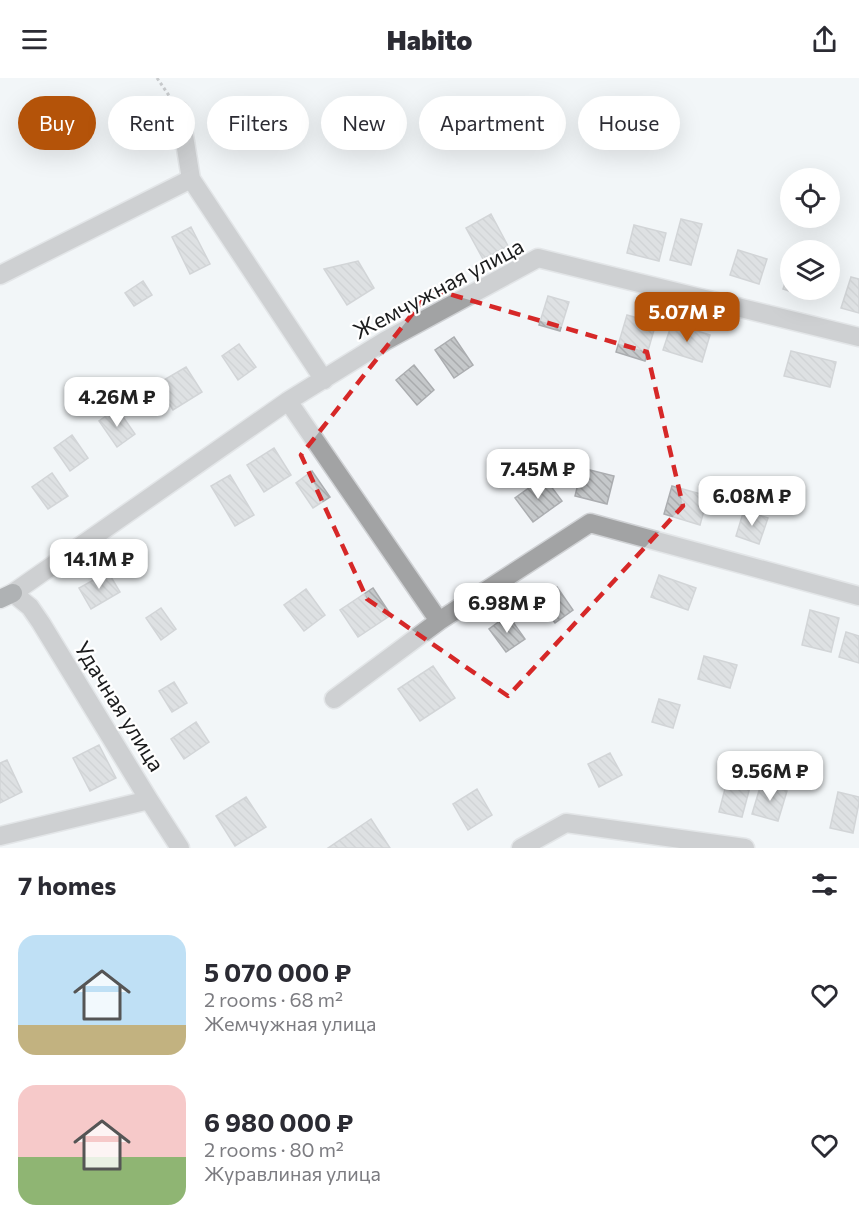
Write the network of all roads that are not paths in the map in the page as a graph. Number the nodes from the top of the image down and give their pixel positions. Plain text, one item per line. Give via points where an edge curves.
1 (186, 150) edge
2 (191, 179) junction
3 (0, 275) edge
4 (859, 337) edge
5 (324, 380) junction
6 (288, 401) junction
7 (7, 596) edge
8 (859, 596) edge
9 (440, 621) junction
10 (334, 699) dead end
11 (149, 800) junction
12 (0, 836) edge
13 (180, 848) edge
14 (521, 848) edge
15 (745, 848) edge

1 - 2 street
2 - 3 street
2 - 5 street
4 - 5 street, Жемчужная улица via 538,258 385,341
5 - 6 street, Жемчужная улица
6 - 7 street, Жемчужная улица
6 - 9 street
7 - 11 street, Удачная улица via 30,607
8 - 9 street via 590,523
9 - 10 street
11 - 12 street
11 - 13 street, Удачная улица
14 - 15 street via 566,823

